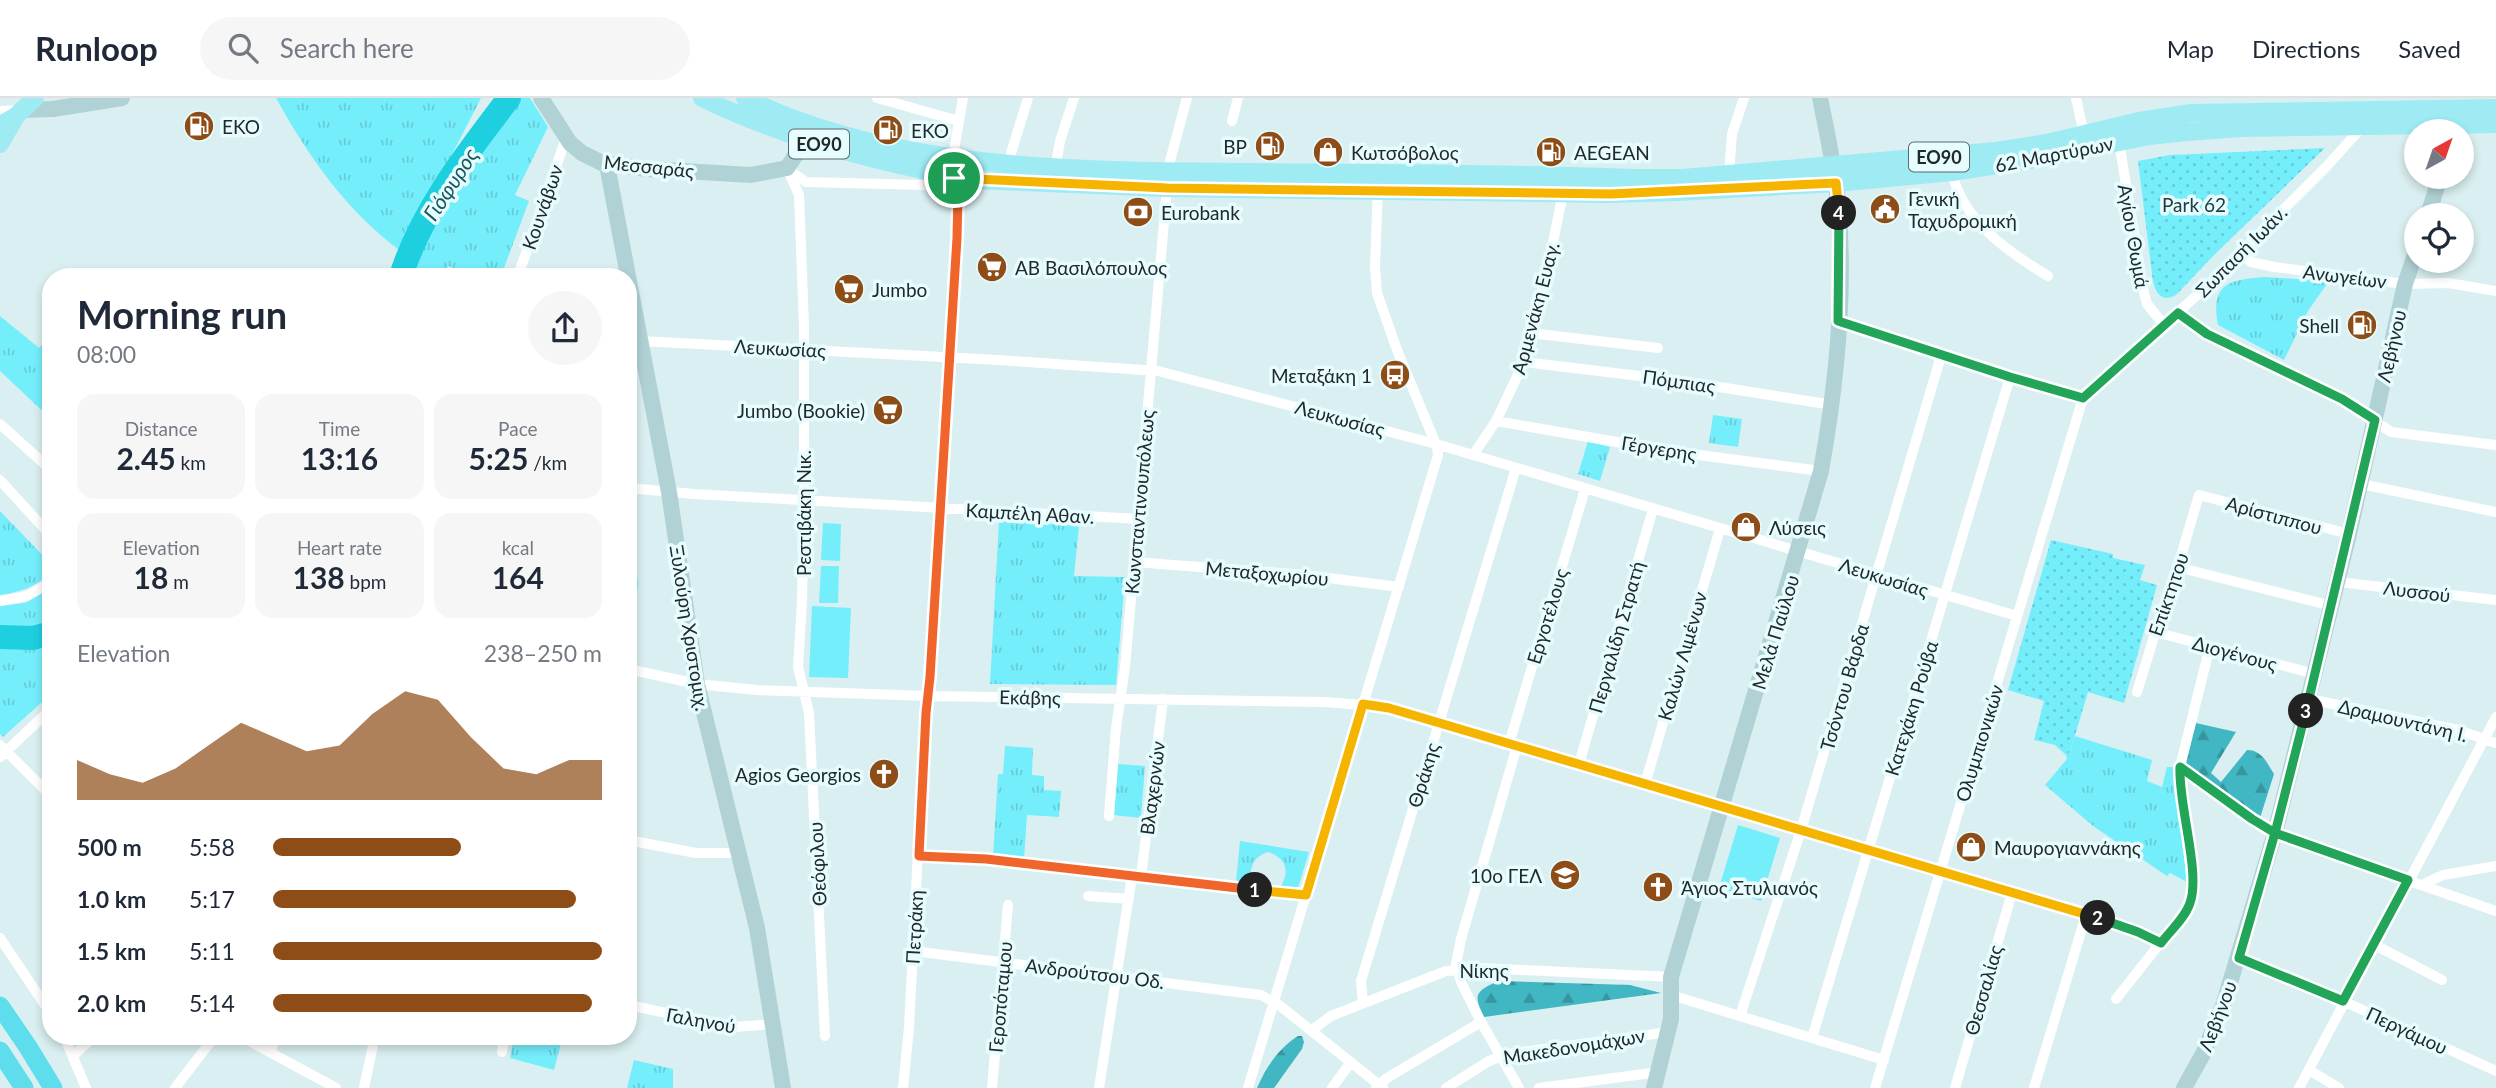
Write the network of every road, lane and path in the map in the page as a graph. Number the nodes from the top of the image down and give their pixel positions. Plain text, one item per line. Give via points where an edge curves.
1 (122, 98) edge
2 (541, 98) edge
3 (702, 98) edge
4 (745, 98) edge
5 (877, 98) edge
6 (963, 98) edge
7 (1028, 98) edge
8 (1074, 98) edge
9 (1187, 98) edge
10 (1238, 98) edge
11 (1744, 98) edge
12 (1820, 98) edge
13 (2076, 98) edge
14 (2496, 108) edge
15 (14, 112) edge
16 (2463, 114) edge
17 (959, 121) junction
18 (1233, 121) dead end
19 (2496, 124) edge
20 (2363, 126) junction
21 (566, 138) junction
22 (801, 139) junction
23 (2085, 141) junction
24 (2119, 142) junction
25 (0, 144) edge
26 (953, 156) junction
27 (1008, 163) junction
28 (607, 165) junction
29 (787, 168) junction
30 (1055, 169) junction
31 (1952, 172) junction
32 (1729, 174) junction
33 (1835, 175) junction
34 (950, 177) junction
35 (1167, 180) junction
36 (1378, 183) junction
37 (1563, 193) junction
38 (2239, 253) junction
39 (521, 268) edge
40 (627, 268) edge
41 (2409, 273) edge
42 (2048, 276) dead end
43 (2405, 284) junction
44 (2496, 291) edge
45 (2178, 313) junction
46 (637, 320) edge
47 (1838, 321) junction
48 (2164, 325) junction
49 (1530, 333) junction
50 (641, 341) junction
51 (1658, 348) dead end
52 (802, 349) junction
53 (1941, 356) junction
54 (948, 357) junction
55 (1524, 362) junction
56 (1151, 370) junction
57 (2010, 377) junction
58 (2083, 398) junction
59 (1833, 405) junction
60 (2375, 420) junction
61 (1496, 421) junction
62 (0, 424) edge
63 (1436, 444) junction
64 (2496, 445) edge
65 (1473, 455) junction
66 (42, 462) edge
67 (1516, 468) junction
68 (1821, 471) junction
69 (0, 480) edge
70 (2361, 484) junction
71 (637, 489) edge
72 (1585, 489) junction
73 (669, 492) junction
74 (2199, 495) joint
75 (804, 500) junction
76 (940, 508) junction
77 (1653, 509) junction
78 (2496, 512) edge
79 (1139, 519) junction
80 (42, 526) edge
81 (1720, 529) junction
82 (2349, 534) junction
83 (1799, 551) junction
84 (1135, 562) junction
85 (2177, 568) junction
86 (1877, 575) junction
87 (2338, 582) junction
88 (42, 587) edge
89 (1399, 587) junction
90 (1945, 595) junction
91 (2496, 600) edge
92 (0, 601) edge
93 (2332, 606) junction
94 (2017, 616) junction
95 (2155, 632) junction
96 (2210, 646) junction
97 (637, 671) edge
98 (2315, 674) junction
99 (697, 684) junction
100 (804, 692) junction
101 (2137, 692) dead end
102 (928, 696) junction
103 (1121, 698) junction
104 (1163, 699) junction
105 (2309, 699) junction
106 (1363, 704) junction
107 (2496, 716) edge
108 (42, 717) edge
109 (1438, 723) junction
110 (2484, 738) junction
111 (2496, 743) edge
112 (1513, 745) junction
113 (2, 751) edge
114 (1579, 764) junction
115 (2180, 767) junction
116 (1645, 784) junction
117 (42, 788) edge
118 (1723, 807) junction
119 (1108, 816) dead end
120 (1801, 830) junction
121 (2275, 833) junction
122 (637, 842) edge
123 (1868, 850) junction
124 (739, 853) junction
125 (919, 856) junction
126 (2496, 866) edge
127 (1940, 872) junction
128 (1136, 877) junction
129 (2408, 880) junction
130 (2422, 885) junction
131 (2012, 893) junction
132 (1306, 895) junction
133 (1088, 896) dead end
134 (1129, 899) junction
135 (1008, 905) dead end
136 (2496, 911) edge
137 (2086, 915) junction
138 (0, 938) edge
139 (2161, 943) junction
140 (2373, 944) junction
141 (913, 951) junction
142 (2239, 958) junction
143 (1002, 961) junction
144 (1457, 969) junction
145 (1116, 975) junction
146 (1671, 977) junction
147 (2442, 980) dead end
148 (0, 990) edge
149 (1671, 995) junction
150 (2116, 999) dead end
151 (42, 1001) edge
152 (2343, 1001) junction
153 (1275, 1002) junction
154 (1363, 1003) junction
155 (0, 1006) edge
156 (637, 1007) edge
157 (1740, 1016) junction
158 (1481, 1022) junction
159 (774, 1024) junction
160 (14, 1025) junction
161 (1311, 1031) junction
162 (1669, 1032) junction
163 (825, 1037) dead end
164 (1812, 1038) junction
165 (69, 1045) edge
166 (85, 1045) edge
167 (208, 1045) edge
168 (259, 1045) edge
169 (273, 1045) edge
170 (373, 1045) edge
171 (503, 1045) edge
172 (0, 1051) edge
173 (271, 1051) junction
174 (502, 1052) dead end
175 (74, 1055) junction
176 (1500, 1056) junction
177 (1884, 1060) junction
178 (1350, 1062) junction
179 (2309, 1070) junction
180 (2496, 1071) edge
181 (1656, 1084) edge
182 (1380, 1087) edge
183 (2188, 1087) edge
184 (24, 1088) edge
185 (52, 1088) edge
186 (86, 1088) edge
187 (175, 1088) edge
188 (336, 1088) edge
189 (364, 1088) edge
190 (783, 1088) edge
191 (903, 1088) edge
192 (992, 1088) edge
193 (1099, 1088) edge
194 (1248, 1088) edge
195 (1332, 1088) edge
196 (1446, 1088) edge
197 (1519, 1088) edge
198 (1539, 1088) edge
199 (1875, 1088) edge
200 (1955, 1088) edge
201 (2034, 1088) edge
202 (2299, 1088) edge
203 (2339, 1088) edge

1 - 15 street
2 - 21 street, Μεσσαράς
3 - 22 main road, 62 Μαρτύρων / ΕΟ90
4 - 26 main road, 62 Μαρτύρων / ΕΟ90 via 828,130
5 - 17 street
6 - 17 street
7 - 27 street
8 - 30 street
9 - 35 street, Κωνσταντινουπόλεως
10 - 18 street
11 - 32 street via 1732,134
12 - 33 street, Μελά Παύλου
13 - 23 street
14 - 16 main road, 62 Μαρτύρων / ΕΟ90
15 - 25 main road
16 - 19 main road, 62 Μαρτύρων / ΕΟ90
16 - 20 main road, 62 Μαρτύρων / ΕΟ90
16 - 23 main road, 62 Μαρτύρων / ΕΟ90 via 2191,113 2139,121
17 - 26 street
20 - 24 main road, 62 Μαρτύρων / ΕΟ90 via 2207,130
20 - 38 street, Σωπασή Ιωάν.
21 - 28 street, Μεσσαράς via 582,153
21 - 39 street, Κουνάβων
22 - 29 street
22 - 34 main road, 62 Μαρτύρων / ΕΟ90
23 - 24 main road, 62 Μαρτύρων / ΕΟ90
23 - 31 main road, 62 Μαρτύρων / ΕΟ90
23 - 33 main road, 62 Μαρτύρων / ΕΟ90
24 - 48 street, Αγίου Θωμά via 2145,298
26 - 27 main road, 62 Μαρτύρων / ΕΟ90
26 - 34 main road via 941,163
27 - 30 main road, 62 Μαρτύρων / ΕΟ90
28 - 29 street, Μεσσαράς via 751,175
28 - 40 street, Ξυλούρη Χριστομιχ.
29 - 34 street via 806,182 924,185
29 - 52 street, Ρεστιβάκη Νικ. via 799,195
30 - 35 main road, 62 Μαρτύρων / ΕΟ90
31 - 33 main road, 62 Μαρτύρων / ΕΟ90
31 - 42 street via 1956,191 1978,222 2020,259
32 - 33 main road, 62 Μαρτύρων / ΕΟ90
32 - 36 main road, 62 Μαρτύρων / ΕΟ90
33 - 37 main road, 62 Μαρτύρων / ΕΟ90 via 1677,192
33 - 47 street, Μελά Παύλου via 1841,236
34 - 35 main road, 62 Μαρτύρων / ΕΟ90
34 - 54 street, Πετράκη via 958,196
35 - 36 main road, 62 Μαρτύρων / ΕΟ90
35 - 56 street, Κωνσταντινουπόλεως
36 - 37 main road, 62 Μαρτύρων / ΕΟ90
36 - 63 street via 1377,293
37 - 49 street, Αρμενάκη Ευαγ.
38 - 43 street, Ανωγείων via 2263,266
38 - 45 street, Σωπασή Ιωάν.
41 - 43 street, Λεβήνου
43 - 44 street, Ανωγείων via 2448,283
43 - 60 street, Λεβήνου
45 - 48 street, Σωπασή Ιωάν.
45 - 60 street via 2207,334
46 - 50 street, Ξυλούρη Χριστομιχ.
47 - 53 street
47 - 59 street, Μελά Παύλου
48 - 58 street, Σωπασή Ιωάν.
49 - 51 street
49 - 55 street, Αρμενάκη Ευαγ.
50 - 52 street, Λευκωσίας
50 - 73 street, Ξυλούρη Χριστομιχ.
52 - 54 street, Λευκωσίας
52 - 75 street, Ρεστιβάκη Νικ.
53 - 57 street
53 - 86 street, Τσόντου Βάρδα
54 - 56 street, Λευκωσίας
54 - 76 street, Πετράκη
55 - 59 street, Πόμπιας
55 - 61 street, Αρμενάκη Ευαγ.
56 - 63 street, Λευκωσίας
56 - 79 street, Κωνσταντινουπόλεως
57 - 58 street
57 - 90 street, Κατεχάκη Ρούβα
58 - 94 street, Ολυμπιονικών
59 - 68 street, Μελά Παύλου
60 - 64 street via 2396,434
60 - 70 street, Λεβήνου
61 - 65 street, Αρμενάκη Ευαγ.
61 - 68 street, Γέργερης
62 - 66 street
63 - 65 street, Λευκωσίας
63 - 89 street via 1435,469
65 - 67 street, Λευκωσίας
67 - 72 street, Λευκωσίας
67 - 109 street, Θράκης
68 - 83 street, Μελά Παύλου
69 - 80 street
70 - 78 street
70 - 82 street, Λεβήνου
71 - 73 street, Καμπέλη Αθαν.
72 - 77 street, Λευκωσίας
72 - 112 street, Εργοτέλους
73 - 75 street, Καμπέλη Αθαν.
73 - 99 street, Ξυλούρη Χριστομιχ.
74 - 82 street, Αρίστιππου
74 - 85 street, Επίκτητου
75 - 76 street, Καμπέλη Αθαν.
75 - 100 street, Ρεστιβάκη Νικ. via 798,667
76 - 79 street, Καμπέλη Αθαν.
76 - 102 street, Πετράκη
77 - 81 street, Λευκωσίας
77 - 114 street, Περγαλίδη Στρατή
79 - 84 street, Κωνσταντινουπόλεως
81 - 83 street, Λευκωσίας
81 - 116 street, Καλών Λιμένων
82 - 87 street, Λεβήνου
83 - 86 street, Λευκωσίας
83 - 118 street, Μελά Παύλου
84 - 89 street, Μεταξοχωρίου
84 - 103 street, Κωνσταντινουπόλεως
85 - 93 street
85 - 95 street, Επίκτητου
86 - 90 street, Λευκωσίας
86 - 120 street, Τσόντου Βάρδα
87 - 91 street, Λυσσού
87 - 93 street, Λεβήνου
88 - 92 street via 27,596
89 - 106 street
90 - 94 street, Λευκωσίας
90 - 123 street, Κατεχάκη Ρούβα
93 - 98 street, Λεβήνου
94 - 127 street, Ολυμπιονικών
95 - 96 street, Διογένους
95 - 101 street, Επίκτητου
96 - 98 street, Διογένους
96 - 115 street
97 - 99 street, Εκάβης
98 - 105 street, Λεβήνου
99 - 100 street, Εκάβης
99 - 124 street, Ξυλούρη Χριστομιχ.
100 - 102 street, Εκάβης
100 - 163 street, Θεόφιλου via 809,713
102 - 103 street, Εκάβης
102 - 125 street, Πετράκη
103 - 104 street, Εκάβης
103 - 119 street, Κωνσταντινουπόλεως
104 - 106 street, Εκάβης
104 - 128 street, Βλαχερνών
105 - 110 street, Δραμουντάνη Ι.
105 - 121 street, Λεβήνου
106 - 109 street, Εκάβης
106 - 132 street
107 - 110 street
108 - 113 street
109 - 112 street, Εκάβης
109 - 154 street, Θράκης via 1362,981
110 - 111 street, Δραμουντάνη Ι.
110 - 129 street
112 - 114 street, Εκάβης
112 - 144 street, Εργοτέλους
113 - 117 street
114 - 116 street, Εκάβης
115 - 121 street
115 - 139 street via 2193,893 2188,908
116 - 118 street, Εκάβης
118 - 120 street, Εκάβης
118 - 146 street, Μελά Παύλου
120 - 123 street, Εκάβης
120 - 157 street, Τσόντου Βάρδα
121 - 129 street
121 - 142 street, Λεβήνου
122 - 124 street via 696,853
123 - 127 street, Εκάβης
123 - 164 street, Κατεχάκη Ρούβα
124 - 159 street, Ξυλούρη Χριστομιχ.
125 - 128 street
125 - 141 street, Πετράκη
126 - 130 street via 2443,875
127 - 131 street, Εκάβης
127 - 177 street, Ολυμπιονικών
128 - 132 street
128 - 134 street, Βλαχερνών
129 - 130 street
129 - 140 street
130 - 136 street
131 - 137 street, Εκάβης
131 - 200 street, Θεσσαλίας
132 - 153 street
133 - 134 street
134 - 145 street, Βλαχερνών
135 - 143 street, Γεροπόταμου
137 - 139 street, Εκάβης
137 - 201 street
138 - 151 street
139 - 150 street
140 - 147 street
140 - 152 street
141 - 143 street, Ανδρούτσου Οδ.
141 - 191 street, Πετράκη
142 - 152 street, Περγάμου
142 - 183 street, Λεβήνου
143 - 145 street, Ανδρούτσου Οδ.
143 - 192 street, Γεροπόταμου
144 - 146 street, Νίκης
144 - 154 street, Νίκης
144 - 158 street
145 - 153 street, Ανδρούτσου Οδ. via 1255,993
145 - 193 street, Βλαχερνών
146 - 149 street, Μελά Παύλου
148 - 160 highway
149 - 157 street
149 - 162 street, Μελά Παύλου
152 - 179 street
152 - 180 street, Περγάμου
153 - 161 street
153 - 194 street
154 - 161 street, Νίκης via 1331,1016
155 - 160 highway
156 - 159 street, Γαληνού via 726,1026
157 - 164 street
158 - 176 street
158 - 182 street via 1387,1078
159 - 190 street, Ξυλούρη Χριστομιχ.
160 - 185 highway
161 - 178 street
162 - 176 street, Μακεδονομάχων
162 - 181 street, Μελά Παύλου
164 - 177 street
165 - 175 street
166 - 175 street
167 - 187 street
168 - 173 street
169 - 173 street
170 - 189 street
171 - 174 street
172 - 184 highway
173 - 188 street
175 - 186 street
176 - 196 street, Μακεδονομάχων
176 - 197 street
177 - 199 street, Ολυμπιονικών
178 - 182 street
178 - 195 street
179 - 202 street
179 - 203 street
181 - 198 street

